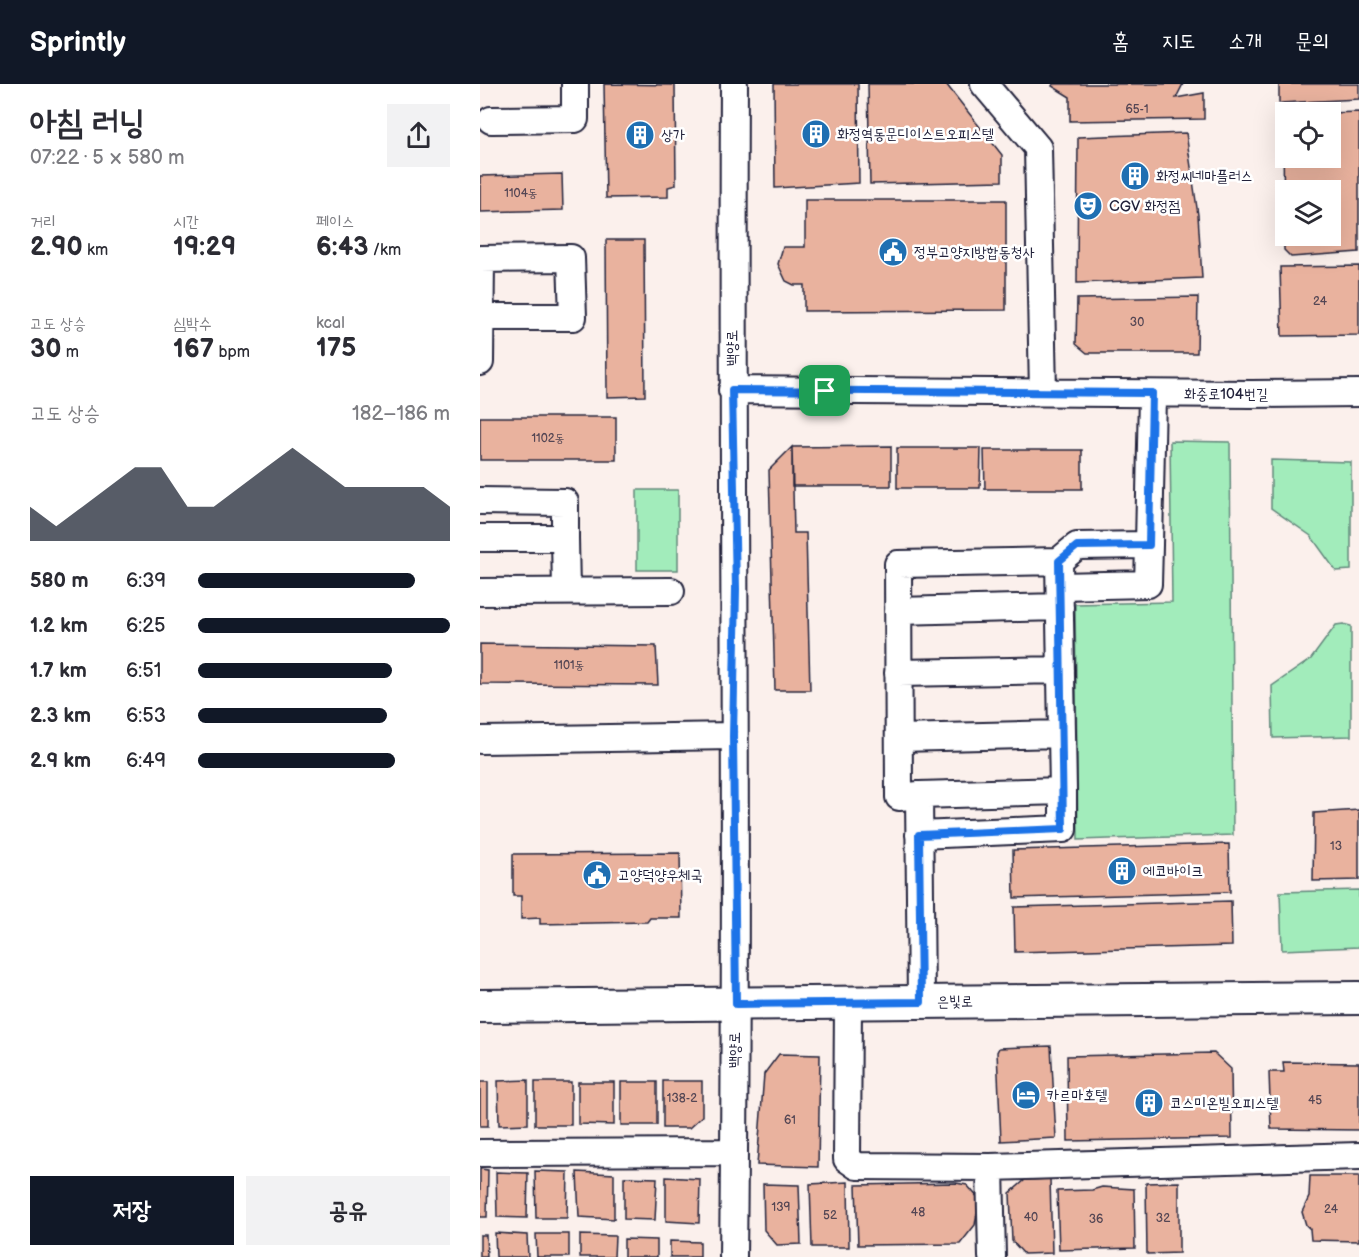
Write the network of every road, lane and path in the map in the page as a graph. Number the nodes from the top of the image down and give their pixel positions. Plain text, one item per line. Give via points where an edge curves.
1 (575, 84) edge
2 (734, 84) edge
3 (984, 84) edge
4 (491, 120) dead end
5 (481, 259) edge
6 (480, 317) edge
7 (480, 362) edge
8 (732, 390) junction
9 (1043, 392) junction
10 (1152, 393) junction
11 (1359, 393) edge
12 (480, 501) edge
13 (480, 538) edge
14 (565, 538) junction
15 (1149, 545) junction
16 (1059, 561) junction
17 (566, 591) junction
18 (671, 591) dead end
19 (480, 592) edge
20 (1060, 597) junction
21 (898, 611) junction
22 (1061, 669) junction
23 (898, 673) junction
24 (1062, 734) junction
25 (733, 736) junction
26 (899, 738) junction
27 (480, 740) edge
28 (1063, 791) junction
29 (919, 795) junction
30 (919, 835) junction
31 (1359, 998) edge
32 (848, 1001) junction
33 (921, 1002) junction
34 (736, 1004) junction
35 (480, 1005) edge
36 (734, 1152) junction
37 (480, 1153) edge
38 (1359, 1156) edge
39 (990, 1167) junction
40 (733, 1257) edge
41 (992, 1257) edge

1 - 4 street via 575,119
2 - 8 street, 백양로
3 - 9 street via 1038,148
5 - 6 street
5 - 6 street via 572,258 573,317
6 - 7 street
8 - 9 street, 화중로104번길
8 - 25 street, 백양로 via 736,589
9 - 10 street, 화중로104번길
10 - 11 street, 화중로104번길
10 - 15 street
12 - 14 street via 565,502
13 - 14 street
14 - 17 street
15 - 16 street via 1077,546
15 - 20 street via 1148,584
16 - 20 street
16 - 21 street via 898,564
17 - 18 street
17 - 19 street
20 - 21 street
20 - 22 street
21 - 23 street
22 - 23 street
22 - 24 street
23 - 26 street
24 - 26 street
24 - 28 street
25 - 27 street
25 - 34 street, 백양로
26 - 29 street via 899,797
28 - 29 street
28 - 30 street via 1063,829
29 - 30 street
30 - 33 street
31 - 33 main road, 은빛로
32 - 33 main road, 은빛로
32 - 34 main road, 은빛로
32 - 39 street via 847,1159 857,1166
34 - 35 main road, 은빛로
34 - 36 street, 백양로
36 - 37 street
36 - 40 street, 백양로
38 - 39 street
39 - 41 street

